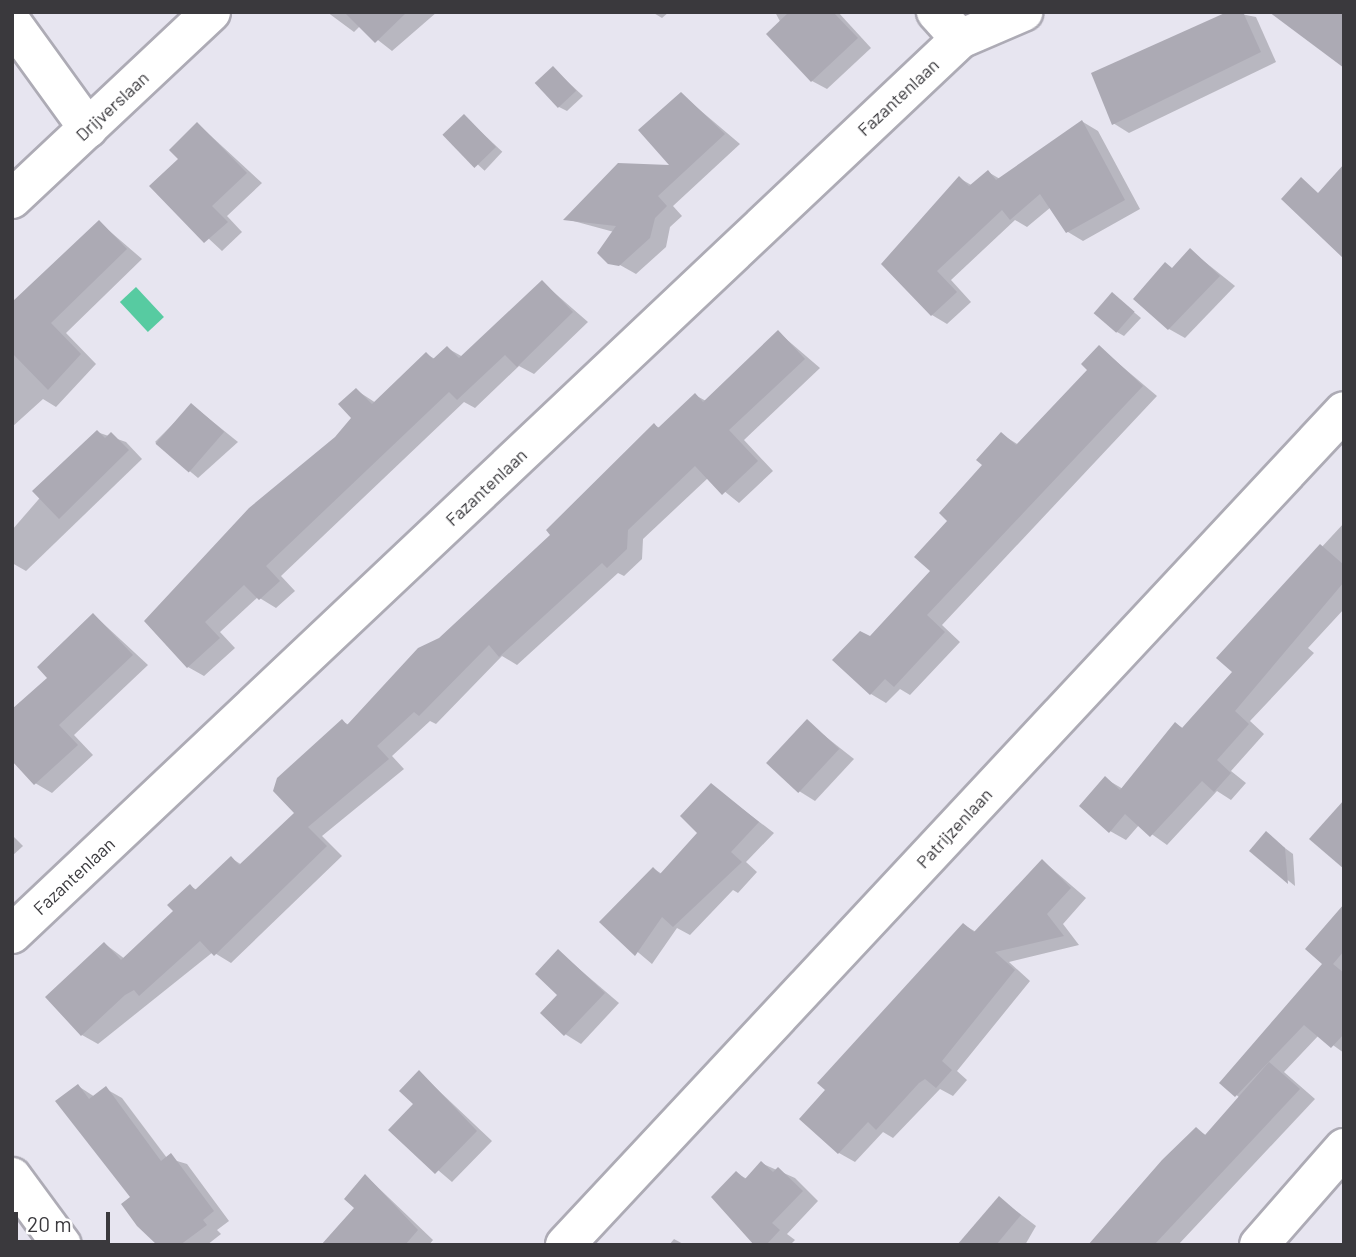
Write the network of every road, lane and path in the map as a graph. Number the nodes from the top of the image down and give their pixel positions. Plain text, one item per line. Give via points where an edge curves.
1 (211, 12) edge
2 (1023, 12) edge
3 (12, 23) edge
4 (948, 26) edge
5 (88, 128) junction
6 (12, 200) edge
7 (1344, 411) edge
8 (12, 934) edge
9 (1344, 1148) edge
10 (12, 1177) edge
11 (62, 1245) edge
12 (565, 1245) edge
13 (1259, 1245) edge

1 - 5 street, Drijverslaan
2 - 4 street
3 - 5 street
4 - 8 street, Fazantenlaan
5 - 6 street, Drijverslaan
7 - 12 street, Patrijzenlaan
9 - 13 street
10 - 11 street

